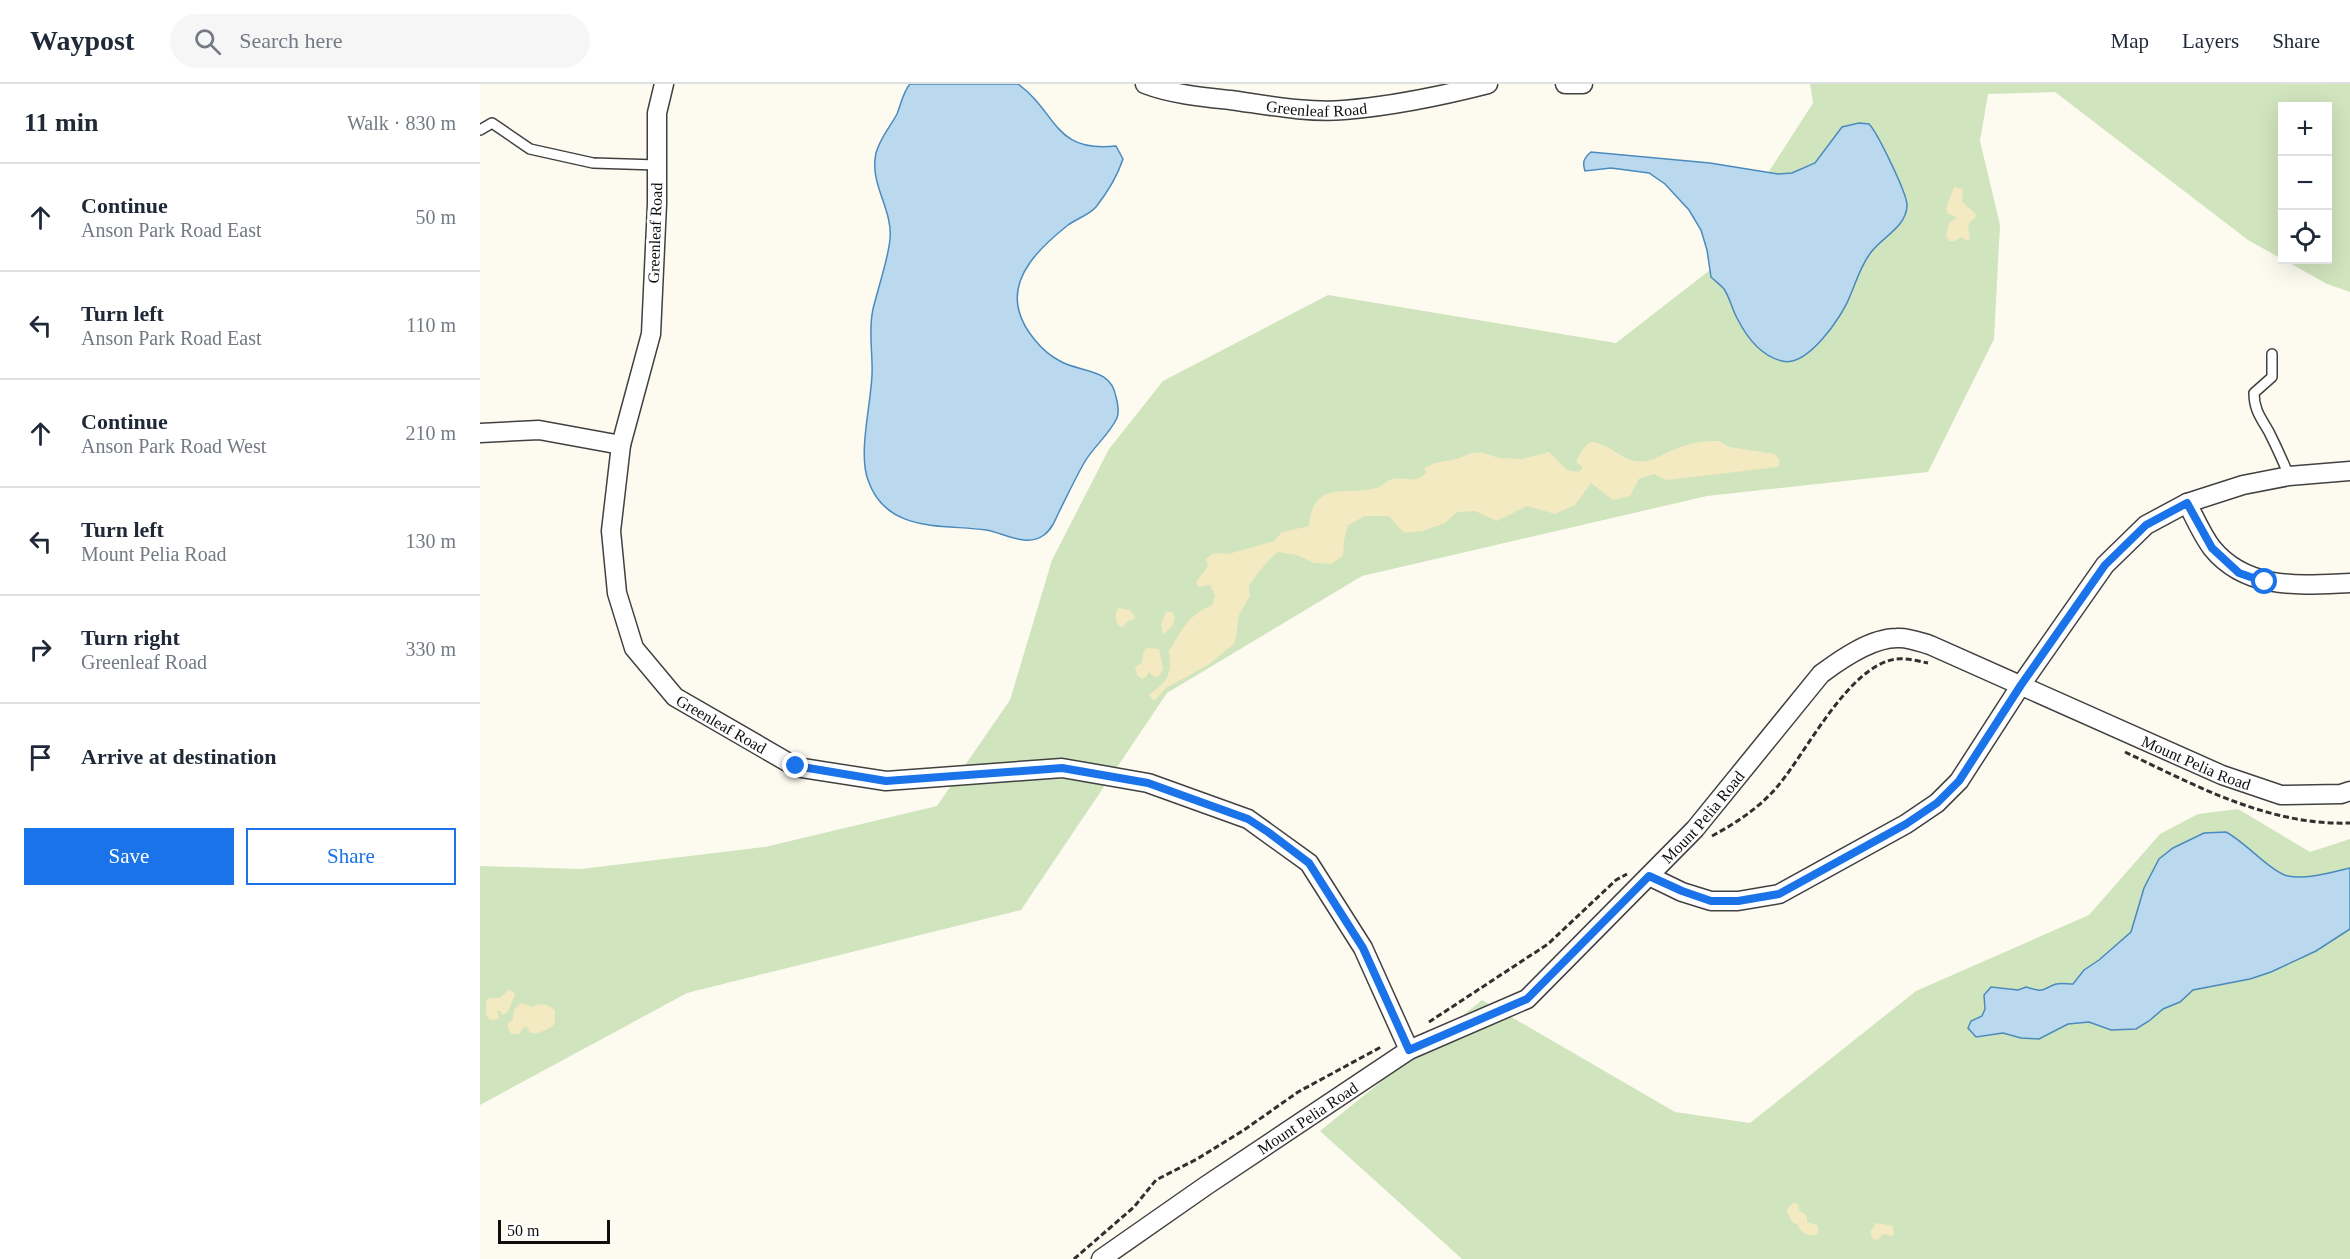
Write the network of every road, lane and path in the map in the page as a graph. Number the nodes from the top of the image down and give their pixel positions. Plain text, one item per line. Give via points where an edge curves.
1 (664, 84) edge
2 (1145, 84) edge
3 (1488, 84) edge
4 (1565, 84) edge
5 (1583, 84) edge
6 (480, 130) edge
7 (657, 165) junction
8 (2272, 354) dead end
9 (480, 433) edge
10 (621, 445) junction
11 (2350, 471) edge
12 (2289, 476) junction
13 (2187, 503) junction
14 (2350, 583) edge
15 (2021, 685) junction
16 (2350, 791) edge
17 (1649, 876) junction
18 (1409, 1050) junction
19 (1101, 1259) edge

1 - 7 street, Greenleaf Road via 657,113
2 - 3 street, Greenleaf Road via 1216,98 1342,110 1412,101
4 - 5 street
6 - 7 lane via 492,123 530,149 593,163
7 - 10 street, Greenleaf Road via 651,334
8 - 12 lane via 2272,378 2254,393 2254,402
9 - 10 street via 539,430
10 - 18 street, Greenleaf Road via 611,531 617,593 634,648 675,697 796,766 886,781 1062,768 1148,783 1248,819 1309,863 1363,948
11 - 12 street
12 - 13 street via 2243,485
13 - 14 street via 2212,548 2239,573 2265,582
13 - 15 street via 2146,525 2105,565
15 - 16 street, Mount Pelia Road via 2222,775 2281,795
15 - 17 street via 1959,781 1937,803 1779,894 1711,901
15 - 17 street, Mount Pelia Road via 1930,645 1898,638 1847,654 1821,674 1695,829
17 - 18 street, Mount Pelia Road via 1527,999
18 - 19 street, Mount Pelia Road

